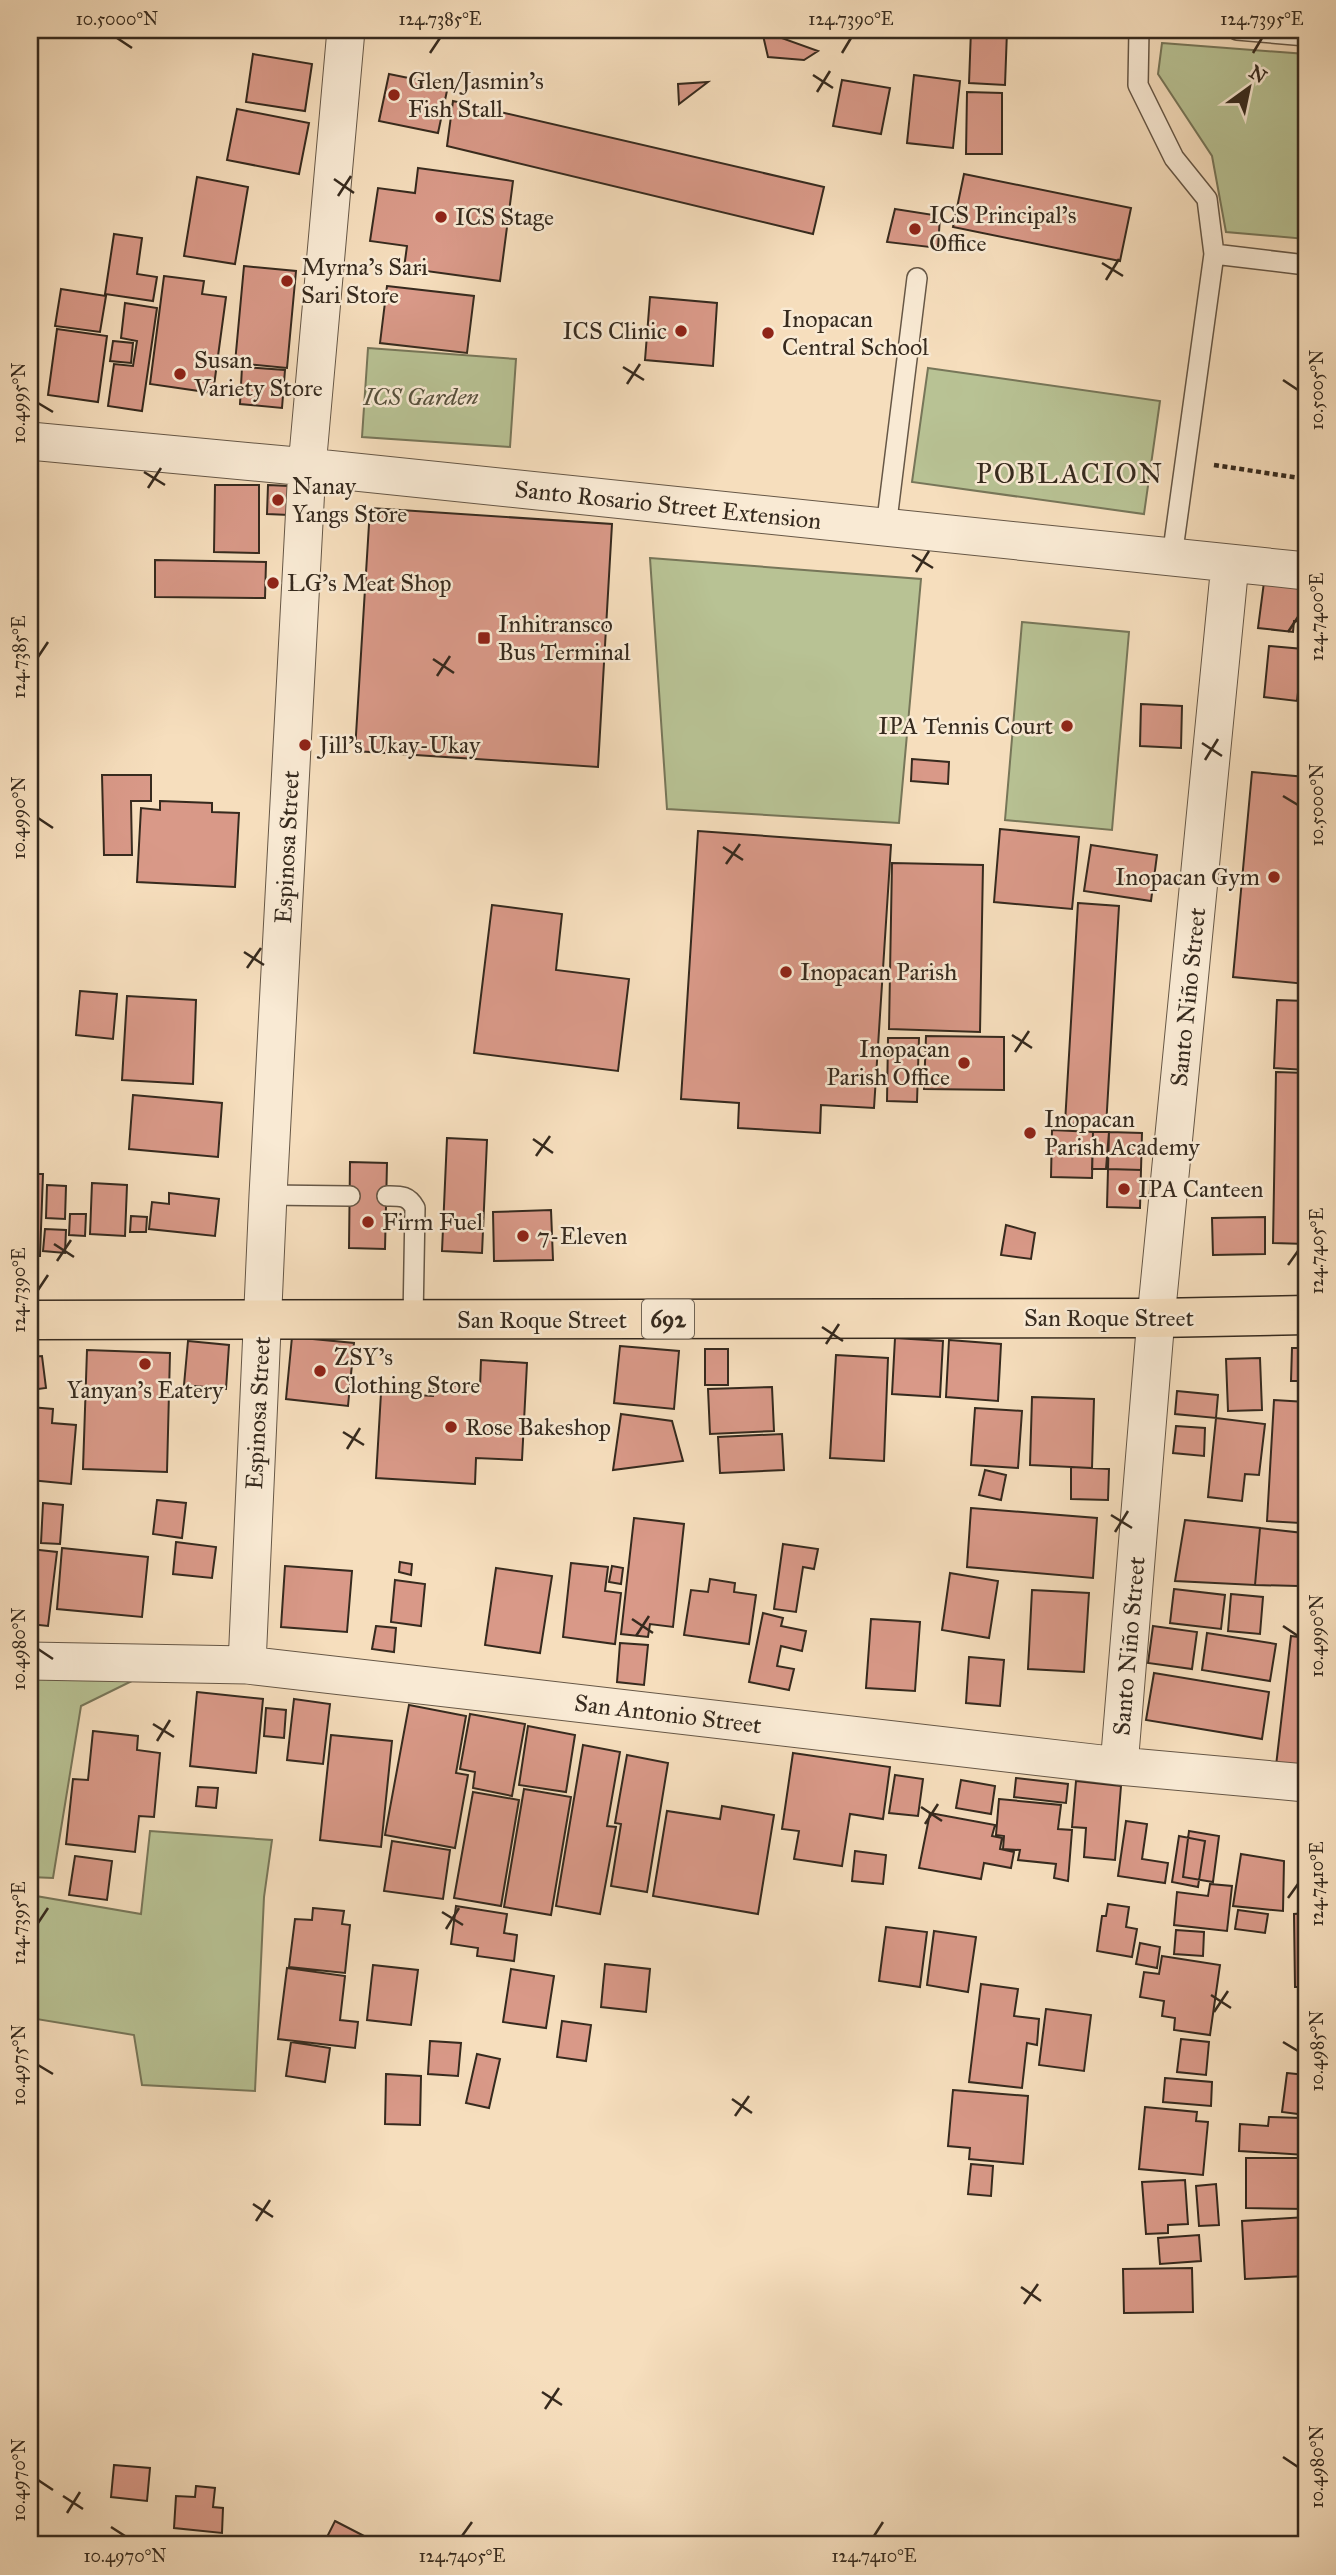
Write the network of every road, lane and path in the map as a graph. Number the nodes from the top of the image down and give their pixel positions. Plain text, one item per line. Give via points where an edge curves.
1 (346, 30) edge
2 (1139, 30) edge
3 (1237, 30) edge
4 (1306, 36) edge
5 (1214, 254) junction
6 (1306, 265) edge
7 (916, 278) dead end
8 (30, 441) edge
9 (1186, 460) junction
10 (307, 467) junction
11 (1306, 479) edge
12 (886, 528) junction
13 (1172, 557) junction
14 (1230, 564) junction
15 (1306, 571) edge
16 (268, 1195) junction
17 (350, 1196) dead end
18 (387, 1196) dead end
19 (1306, 1315) edge
20 (1156, 1318) junction
21 (30, 1320) edge
22 (262, 1321) junction
23 (412, 1321) junction
24 (30, 1661) edge
25 (247, 1665) junction
26 (1119, 1766) junction
27 (1306, 1783) edge

1 - 10 street, Espinosa Street
2 - 5 lane via 1138,85 1174,158 1207,199
3 - 4 lane
5 - 6 lane
5 - 9 lane
7 - 12 lane
8 - 10 street, Santo Rosario Street Extension
9 - 11 path
9 - 13 lane
10 - 12 street, Santo Rosario Street Extension
10 - 16 street, Espinosa Street
12 - 13 street, Santo Rosario Street Extension
13 - 14 street, Santo Rosario Street Extension
14 - 15 street, Santo Rosario Street Extension
14 - 20 street, Santo Niño Street
16 - 17 lane
16 - 22 street, Espinosa Street
18 - 23 lane via 404,1196 415,1208
19 - 20 main road, San Roque Street / 692
20 - 23 main road, San Roque Street / 692
20 - 26 street, Santo Niño Street
21 - 22 main road, San Roque Street / 692
22 - 23 main road, San Roque Street / 692
22 - 25 street, Espinosa Street
24 - 25 street, San Antonio Street
25 - 26 street, San Antonio Street
26 - 27 street, San Antonio Street

